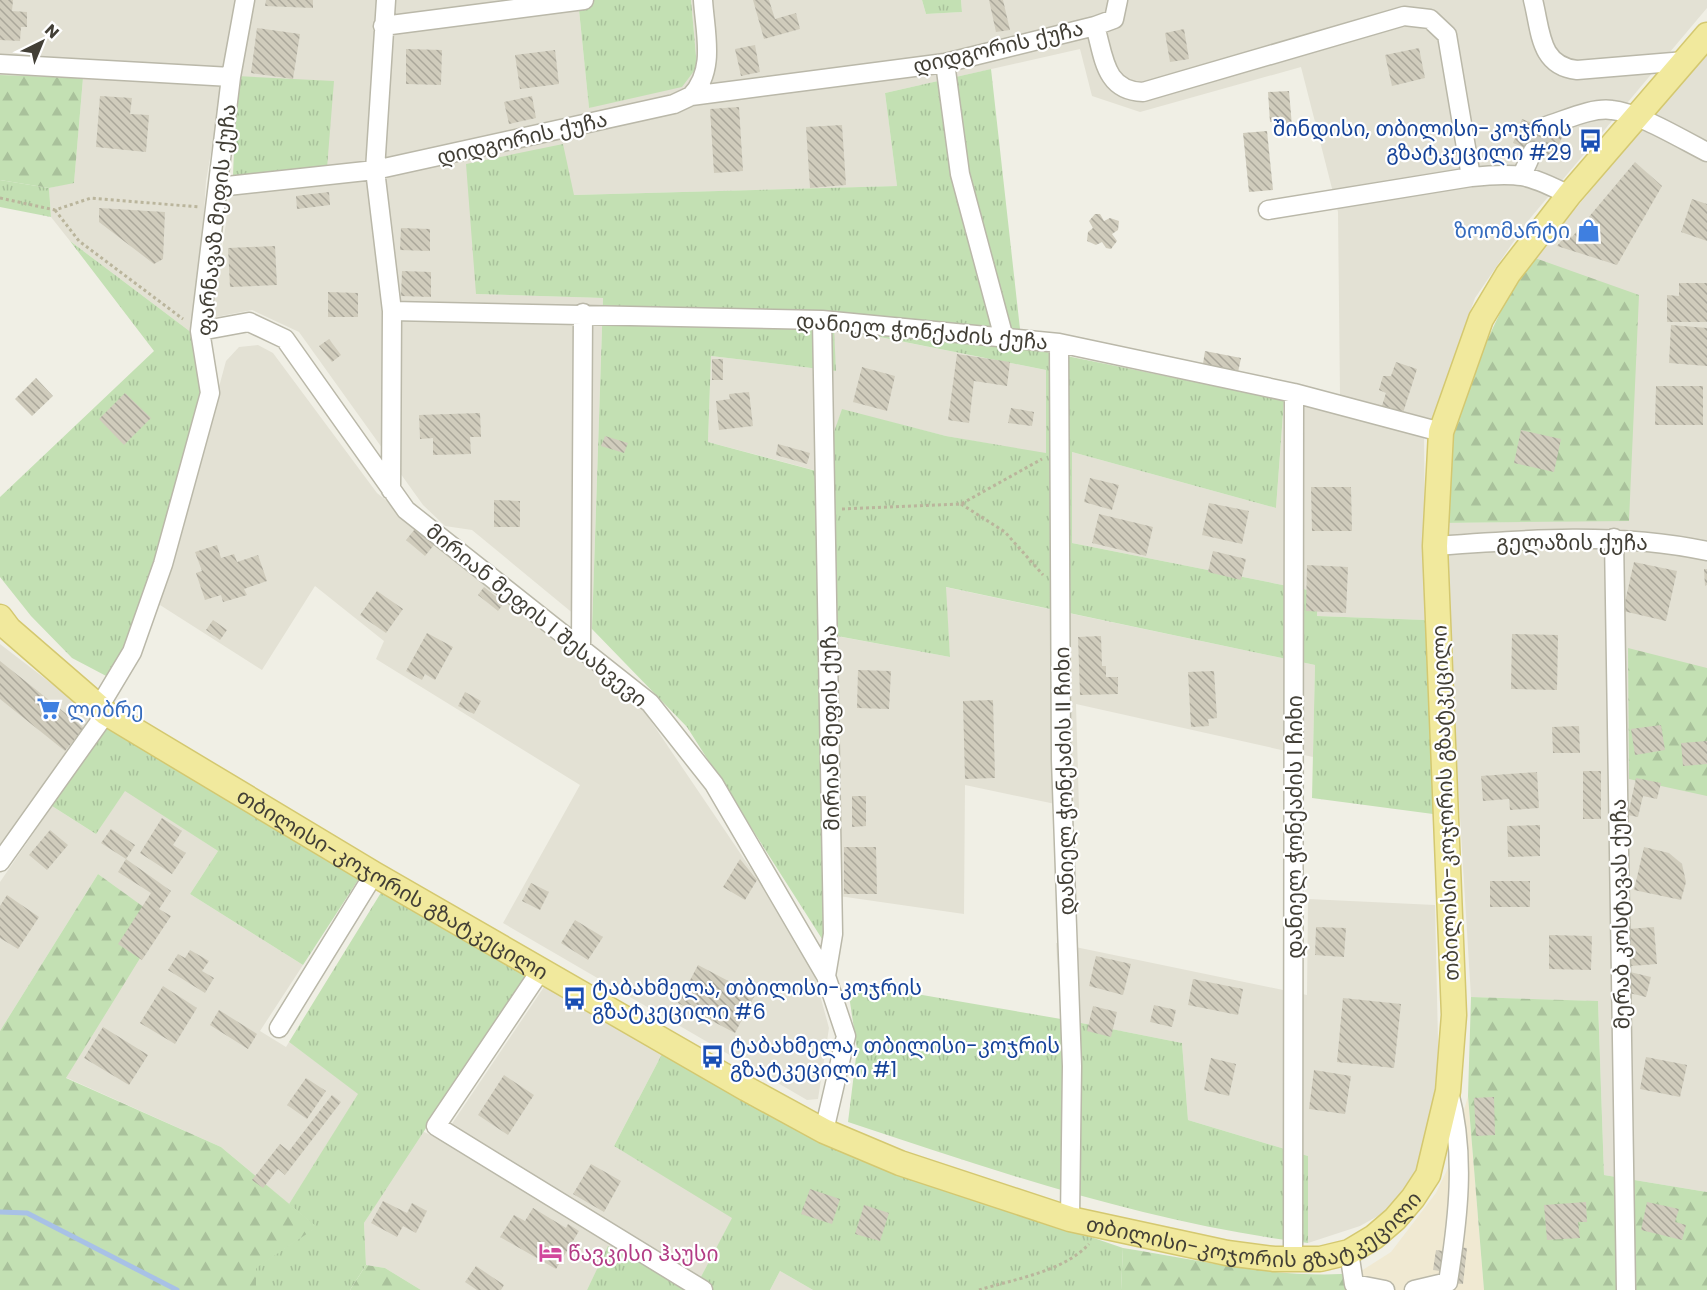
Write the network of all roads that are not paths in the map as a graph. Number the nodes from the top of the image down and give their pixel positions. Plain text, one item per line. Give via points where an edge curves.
1 (245, 0) edge
2 (386, 0) edge
3 (584, 0) edge
4 (703, 0) edge
5 (1118, 0) edge
6 (1533, 0) edge
7 (383, 26) junction
8 (1095, 26) junction
9 (1707, 35) edge
10 (1685, 61) junction
11 (945, 63) junction
12 (0, 64) edge
13 (231, 77) junction
14 (692, 96) junction
15 (1637, 118) junction
16 (1544, 127) dead end
17 (1533, 151) tunnel mouth
18 (1707, 152) edge
19 (375, 170) junction
20 (1522, 175) junction
21 (1471, 177) junction
22 (218, 187) junction
23 (1569, 195) junction
24 (1268, 210) dead end
25 (392, 310) junction
26 (583, 314) junction
27 (822, 320) junction
28 (200, 331) junction
29 (1004, 338) junction
30 (1059, 343) junction
31 (1294, 393) junction
32 (1441, 432) junction
33 (391, 490) junction
34 (1614, 538) junction
35 (1436, 546) junction
36 (1707, 551) edge
37 (3, 629) edge
38 (581, 647) junction
39 (102, 710) junction
40 (0, 862) edge
41 (374, 874) junction
42 (541, 970) junction
43 (826, 976) junction
44 (279, 1028) dead end
45 (1448, 1091) junction
46 (824, 1131) junction
47 (1070, 1219) junction
48 (1349, 1252) junction
49 (1293, 1260) junction
50 (1354, 1287) edge
51 (703, 1290) edge
52 (1385, 1290) edge
53 (1414, 1290) edge
54 (1626, 1290) edge

1 - 13 street, ფარნავაზ მეფის ქუჩა
2 - 7 street
3 - 7 street
4 - 14 street via 707,70
5 - 8 street via 1114,19
6 - 10 street via 1546,51 1562,69
7 - 19 street
8 - 11 street, დიდგორის ქუჩა
8 - 21 street, დიდგორის ქუჩა via 1109,74 1129,92 1143,92 1404,16 1430,19 1447,35
9 - 10 main road, თბილისი-კოჯორის გზატკეცილი
10 - 15 main road, თბილისი-კოჯორის გზატკეცილი
11 - 14 street, დიდგორის ქუჩა
11 - 29 street via 960,174
12 - 13 street
13 - 22 street, ფარნავაზ მეფის ქუჩა
14 - 19 street, დიდგორის ქუჩა via 674,104
15 - 16 street via 1612,110 1597,111
15 - 18 street
15 - 23 main road, თბილისი-კოჯორის გზატკეცილი
17 - 20 street
19 - 22 street, დიდგორის ქუჩა
19 - 25 street
20 - 21 street
20 - 23 street
21 - 24 street
22 - 28 street, ფარნავაზ მეფის ქუჩა
23 - 32 main road, თბილისი-კოჯორის გზატკეცილი via 1509,274 1481,319
25 - 26 street, დანიელ ჭონქაძის ქუჩა
25 - 33 street
26 - 27 street, დანიელ ჭონქაძის ქუჩა
26 - 38 street
27 - 29 street, დანიელ ჭონქაძის ქუჩა
27 - 43 street, მირიან მეფის ქუჩა via 833,934
28 - 33 street, მირიან მეფის I შესახვევი via 249,322 285,339
28 - 39 street, ფარნავაზ მეფის ქუჩა via 210,393 163,564 132,652
29 - 30 street, დანიელ ჭონქაძის ქუჩა
30 - 31 street, დანიელ ჭონქაძის ქუჩა
30 - 47 street, დანიელ ჭონქაძის II ჩიხი via 1061,760 1072,1066
31 - 32 street, დანიელ ჭონქაძის ქუჩა
31 - 49 street, დანიელ ჭონქაძის I ჩიხი
32 - 35 main road, თბილისი-კოჯორის გზატკეცილი
33 - 38 street, მირიან მეფის I შესახვევი via 406,510
34 - 35 street, გელაზის ქუჩა
34 - 36 street, გელაზის ქუჩა via 1666,542
34 - 54 street, მერაბ კოსტავას ქუჩა
35 - 45 main road, თბილისი-კოჯორის გზატკეცილი via 1454,1015
37 - 39 main road, თბილისი-კოჯორის გზატკეცილი
38 - 43 street, მირიან მეფის I შესახვევი via 650,704 714,784
39 - 40 street, ფარნავაზ მეფის ქუჩა
39 - 41 main road, თბილისი-კოჯორის გზატკეცილი
41 - 42 main road, თბილისი-კოჯორის გზატკეცილი
41 - 44 street
42 - 46 main road, თბილისი-კოჯორის გზატკეცილი
42 - 51 street via 436,1126
43 - 46 street, მირიან მეფის ქუჩა via 846,1036
45 - 48 main road, თბილისი-კოჯორის გზატკეცილი via 1428,1175 1395,1219
45 - 53 street via 1458,1126 1458,1215 1448,1282
46 - 47 main road, თბილისი-კოჯორის გზატკეცილი via 900,1163
47 - 49 main road, თბილისი-კოჯორის გზატკეცილი via 1227,1253
48 - 49 main road, თბილისი-კოჯორის გზატკეცილი
48 - 50 street
50 - 52 street

